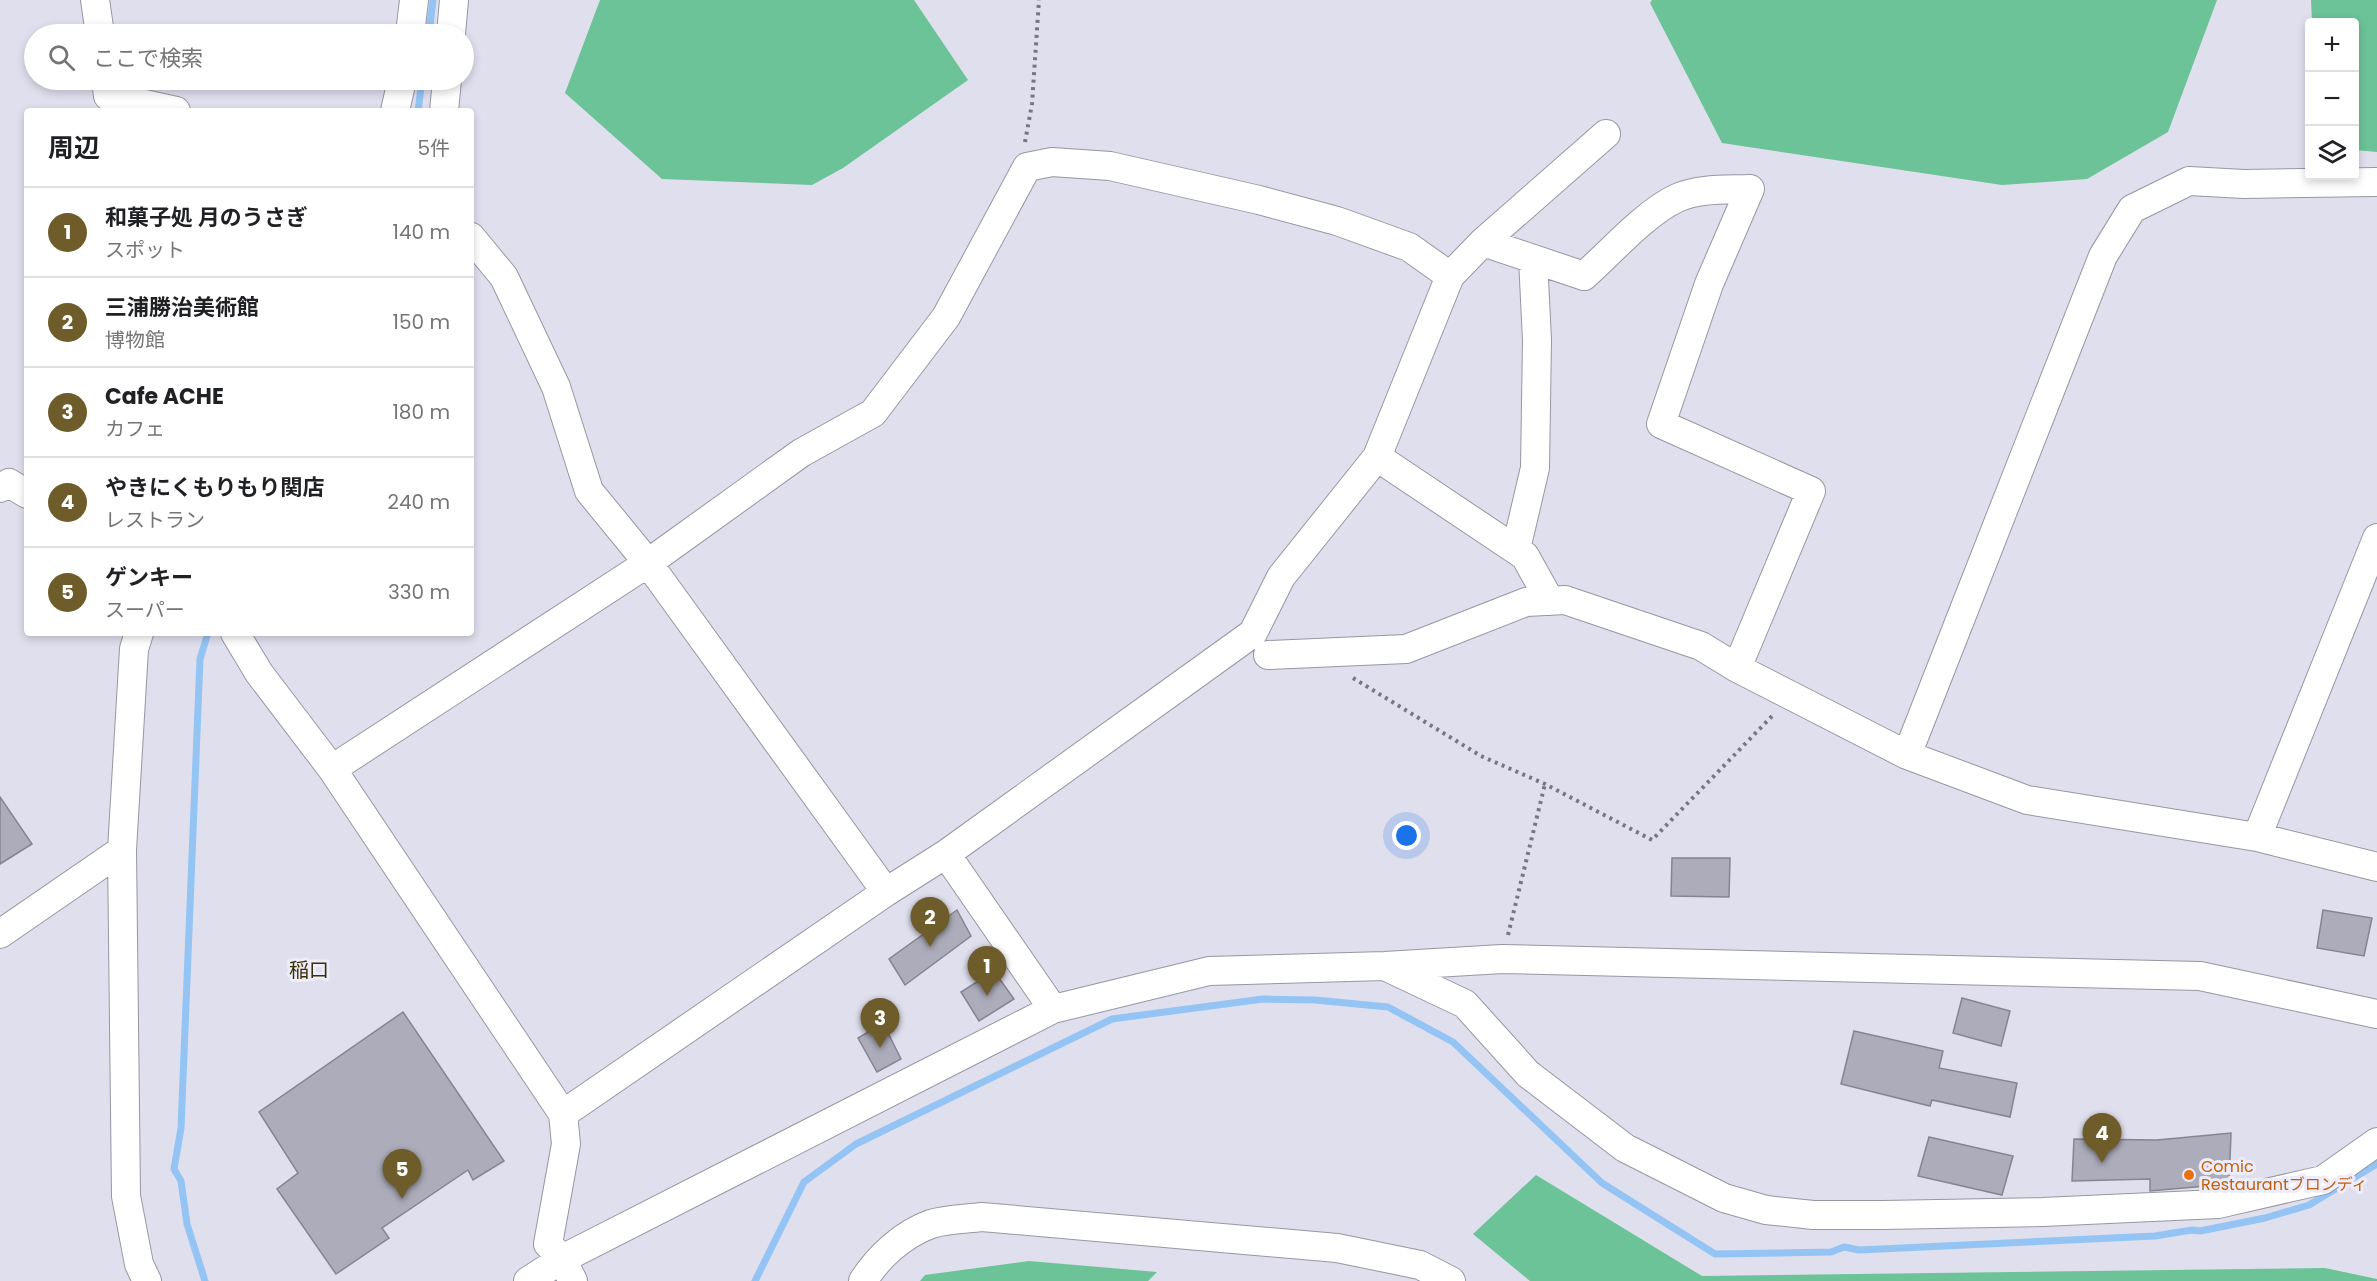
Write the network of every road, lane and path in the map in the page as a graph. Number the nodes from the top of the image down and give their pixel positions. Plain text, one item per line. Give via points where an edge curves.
1 (95, 0) edge
2 (414, 0) edge
3 (454, 0) edge
4 (1039, 0) edge
5 (99, 24) edge
6 (411, 24) edge
7 (452, 24) edge
8 (107, 90) edge
9 (400, 90) edge
10 (446, 90) edge
11 (162, 108) edge
12 (396, 108) edge
13 (444, 108) edge
14 (1606, 134) dead end
15 (1027, 167) junction
16 (2377, 182) edge
17 (474, 241) edge
18 (1483, 242) junction
19 (1533, 259) junction
20 (1450, 276) junction
21 (1377, 457) junction
22 (0, 488) edge
23 (24, 492) edge
24 (2377, 537) edge
25 (1516, 549) junction
26 (648, 563) junction
27 (1550, 601) junction
28 (138, 636) edge
29 (237, 636) edge
30 (1268, 655) dead end
31 (1737, 668) junction
32 (1344, 675) dead end
33 (1791, 696) junction
34 (1907, 755) junction
35 (332, 769) junction
36 (1545, 784) junction
37 (2257, 837) junction
38 (122, 850) junction
39 (946, 854) junction
40 (2377, 867) edge
41 (886, 892) junction
42 (0, 934) edge
43 (1502, 959) junction
44 (1385, 966) junction
45 (1053, 1009) junction
46 (2377, 1014) edge
47 (563, 1114) junction
48 (2377, 1142) edge
49 (568, 1270) edge
50 (147, 1281) edge
51 (528, 1281) edge
52 (863, 1281) edge
53 (1451, 1281) edge

1 - 5 street
2 - 6 street
3 - 7 street
4 - 15 path via 1032,104 1024,139
8 - 11 street via 108,96
9 - 12 street
10 - 13 street
14 - 18 street
15 - 20 street via 1052,162 1110,166 1259,200 1337,221 1409,247
15 - 26 street via 946,317 873,413 801,453
16 - 34 street via 2188,181 2132,209 2103,256
17 - 26 street via 504,277 556,387 589,491
18 - 19 street
18 - 20 street
19 - 25 street via 1537,340 1535,468
19 - 31 street via 1584,276 1648,218 1677,198 1708,190 1750,189 1709,284 1660,424 1811,491
20 - 21 street
21 - 25 street
21 - 39 street via 1281,577 1253,633
22 - 23 street via 9,483
24 - 37 street
25 - 27 street via 1525,556
26 - 35 street
26 - 41 street
27 - 30 street via 1526,602 1406,649
27 - 31 street via 1564,600 1701,646
28 - 38 street via 134,649
29 - 35 street via 259,673
31 - 33 street
32 - 36 path via 1355,678 1481,756
33 - 34 street
33 - 36 path via 1652,840
34 - 37 street via 2027,800
35 - 47 street
36 - 43 path
37 - 40 street
38 - 42 street
38 - 50 street via 126,1196 139,1264
39 - 41 street
39 - 45 street
41 - 47 street
43 - 44 street
43 - 46 street via 2200,976
44 - 45 street via 1209,971
44 - 48 street via 1465,1004 1528,1074 1625,1148 1724,1198 1766,1210 1883,1215 2218,1204 2323,1180
45 - 49 street
47 - 49 street via 566,1144 548,1244
49 - 51 street
52 - 53 street via 872,1266 895,1245 931,1224 982,1216 1337,1248 1420,1265

